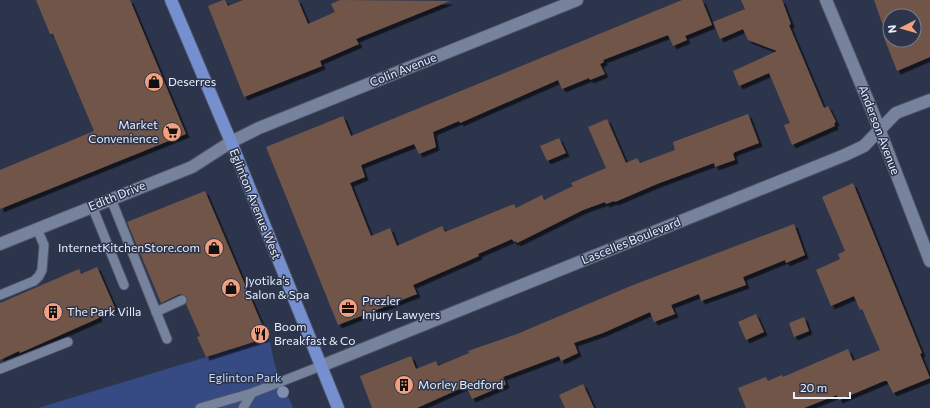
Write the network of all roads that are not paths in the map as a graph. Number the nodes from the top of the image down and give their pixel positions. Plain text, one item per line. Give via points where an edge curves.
1 (171, 0) edge
2 (577, 0) edge
3 (826, 0) edge
4 (930, 100) edge
5 (880, 130) junction
6 (231, 142) junction
7 (111, 199) junction
8 (92, 206) junction
9 (37, 229) junction
10 (0, 244) edge
11 (930, 261) edge
12 (124, 285) dead end
13 (0, 295) edge
14 (182, 300) dead end
15 (156, 312) junction
16 (167, 339) dead end
17 (68, 342) dead end
18 (321, 366) junction
19 (0, 369) edge
20 (252, 394) junction
21 (200, 408) edge
22 (243, 408) edge
23 (338, 408) edge

1 - 6 main road, Eglinton Avenue West
2 - 6 street, Colin Avenue via 259,128
3 - 5 street, Anderson Avenue
4 - 5 street, Lascelles Boulevard via 896,113
5 - 11 street, Anderson Avenue
5 - 18 street, Lascelles Boulevard via 864,146 845,155
6 - 7 street, Edith Drive via 199,164
6 - 18 main road, Eglinton Avenue West
7 - 8 street, Edith Drive
7 - 15 lane
8 - 9 street, Edith Drive
8 - 12 lane
9 - 10 street, Edith Drive
9 - 13 lane via 44,245 42,270 39,276 34,281
14 - 15 lane
15 - 16 lane
17 - 19 lane
18 - 20 lane
18 - 23 main road, Eglinton Avenue West
20 - 21 lane
20 - 22 lane

